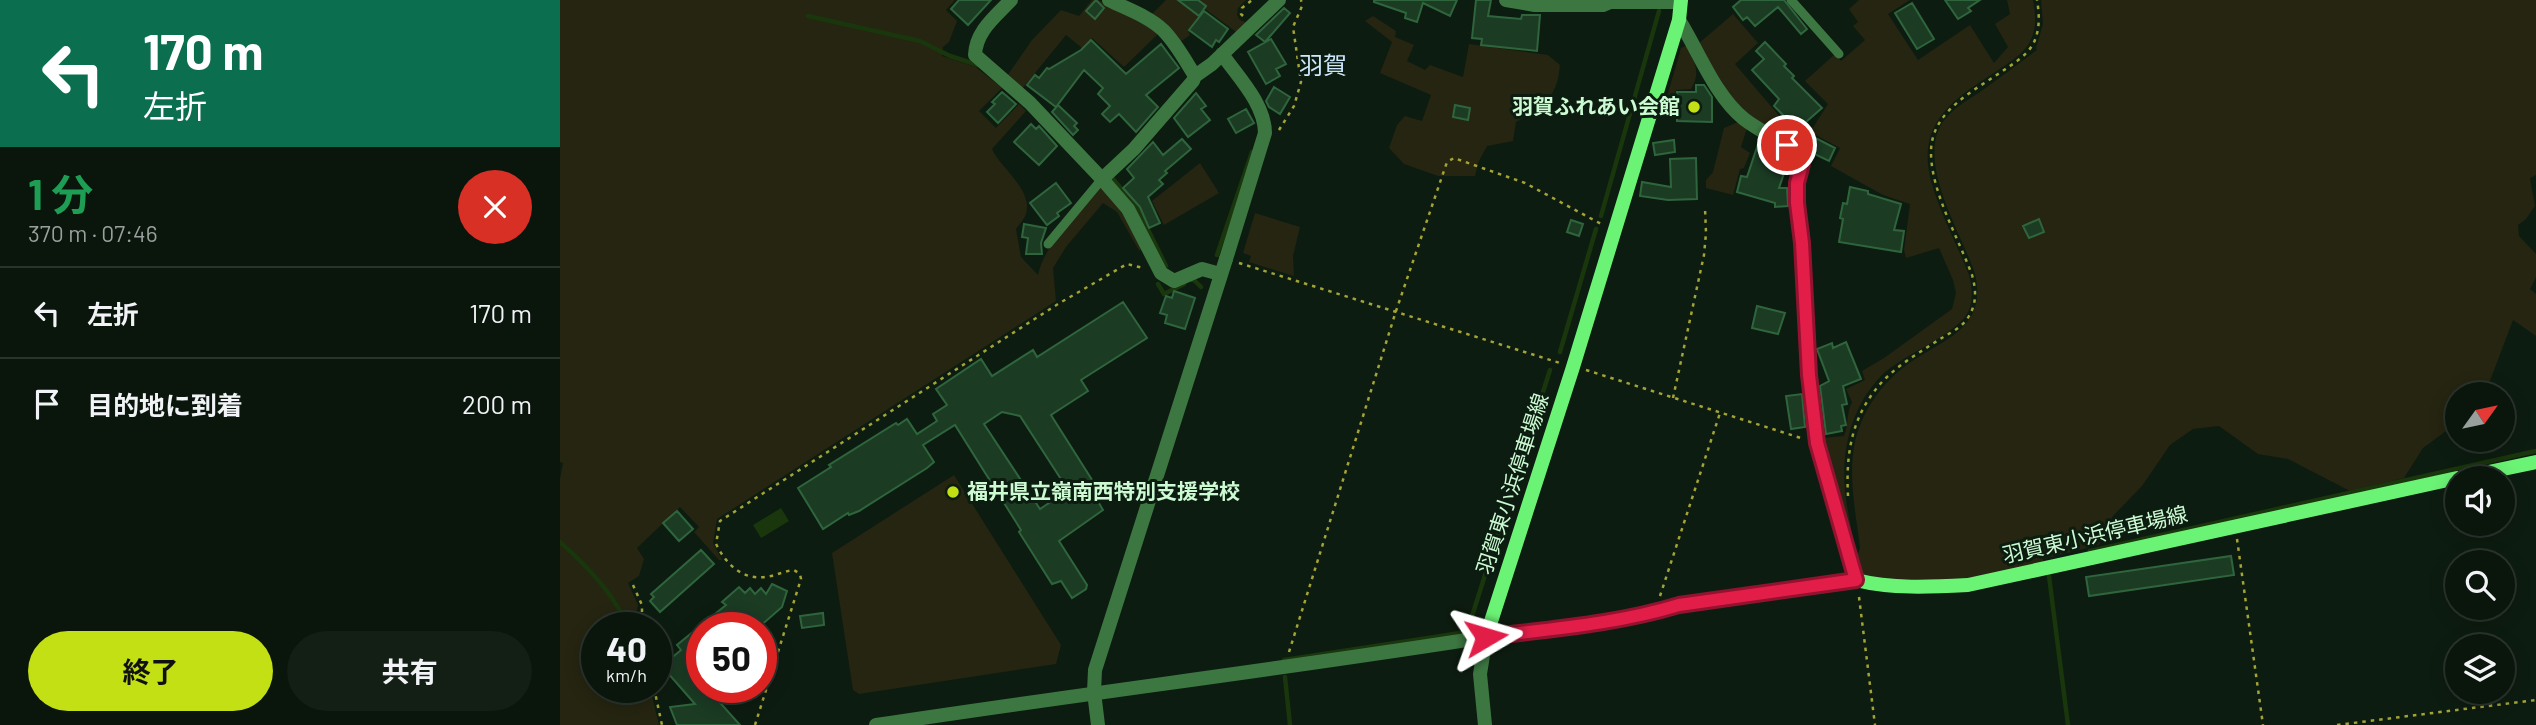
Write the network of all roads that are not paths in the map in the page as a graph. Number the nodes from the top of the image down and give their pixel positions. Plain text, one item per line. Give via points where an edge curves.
1 (1011, 0) edge
2 (1109, 0) edge
3 (1279, 0) edge
4 (1506, 0) edge
5 (1791, 0) edge
6 (1609, 1) edge
7 (1681, 1) edge
8 (1679, 20) junction
9 (1222, 54) junction
10 (1839, 54) dead end
11 (1195, 76) junction
12 (1102, 179) junction
13 (1048, 244) dead end
14 (1220, 274) junction
15 (2536, 462) edge
16 (2515, 466) edge
17 (2445, 481) edge
18 (1856, 580) junction
19 (1486, 637) junction
20 (1094, 692) junction
21 (876, 725) edge
22 (1098, 725) edge
23 (1485, 725) edge

1 - 12 street via 981,31 975,55 1030,103
2 - 11 street via 1161,29
3 - 9 street
4 - 6 street via 1556,6
5 - 10 lane
6 - 7 street
7 - 8 main road, 羽賀東小浜停車場線
8 - 18 street via 1734,109 1799,154 1797,203 1817,443
8 - 19 main road, 羽賀東小浜停車場線
9 - 11 street
9 - 14 street via 1256,103 1265,133
11 - 12 street via 1164,117
12 - 13 lane
12 - 14 street via 1128,209 1161,273 1174,281 1202,270
14 - 20 street via 1095,670
15 - 16 main road, 羽賀東小浜停車場線
17 - 18 main road, 羽賀東小浜停車場線 via 1968,585 1874,585
18 - 19 main road, 羽賀東小浜停車場線
19 - 20 street
19 - 23 street via 1480,674
20 - 21 street
20 - 22 street

